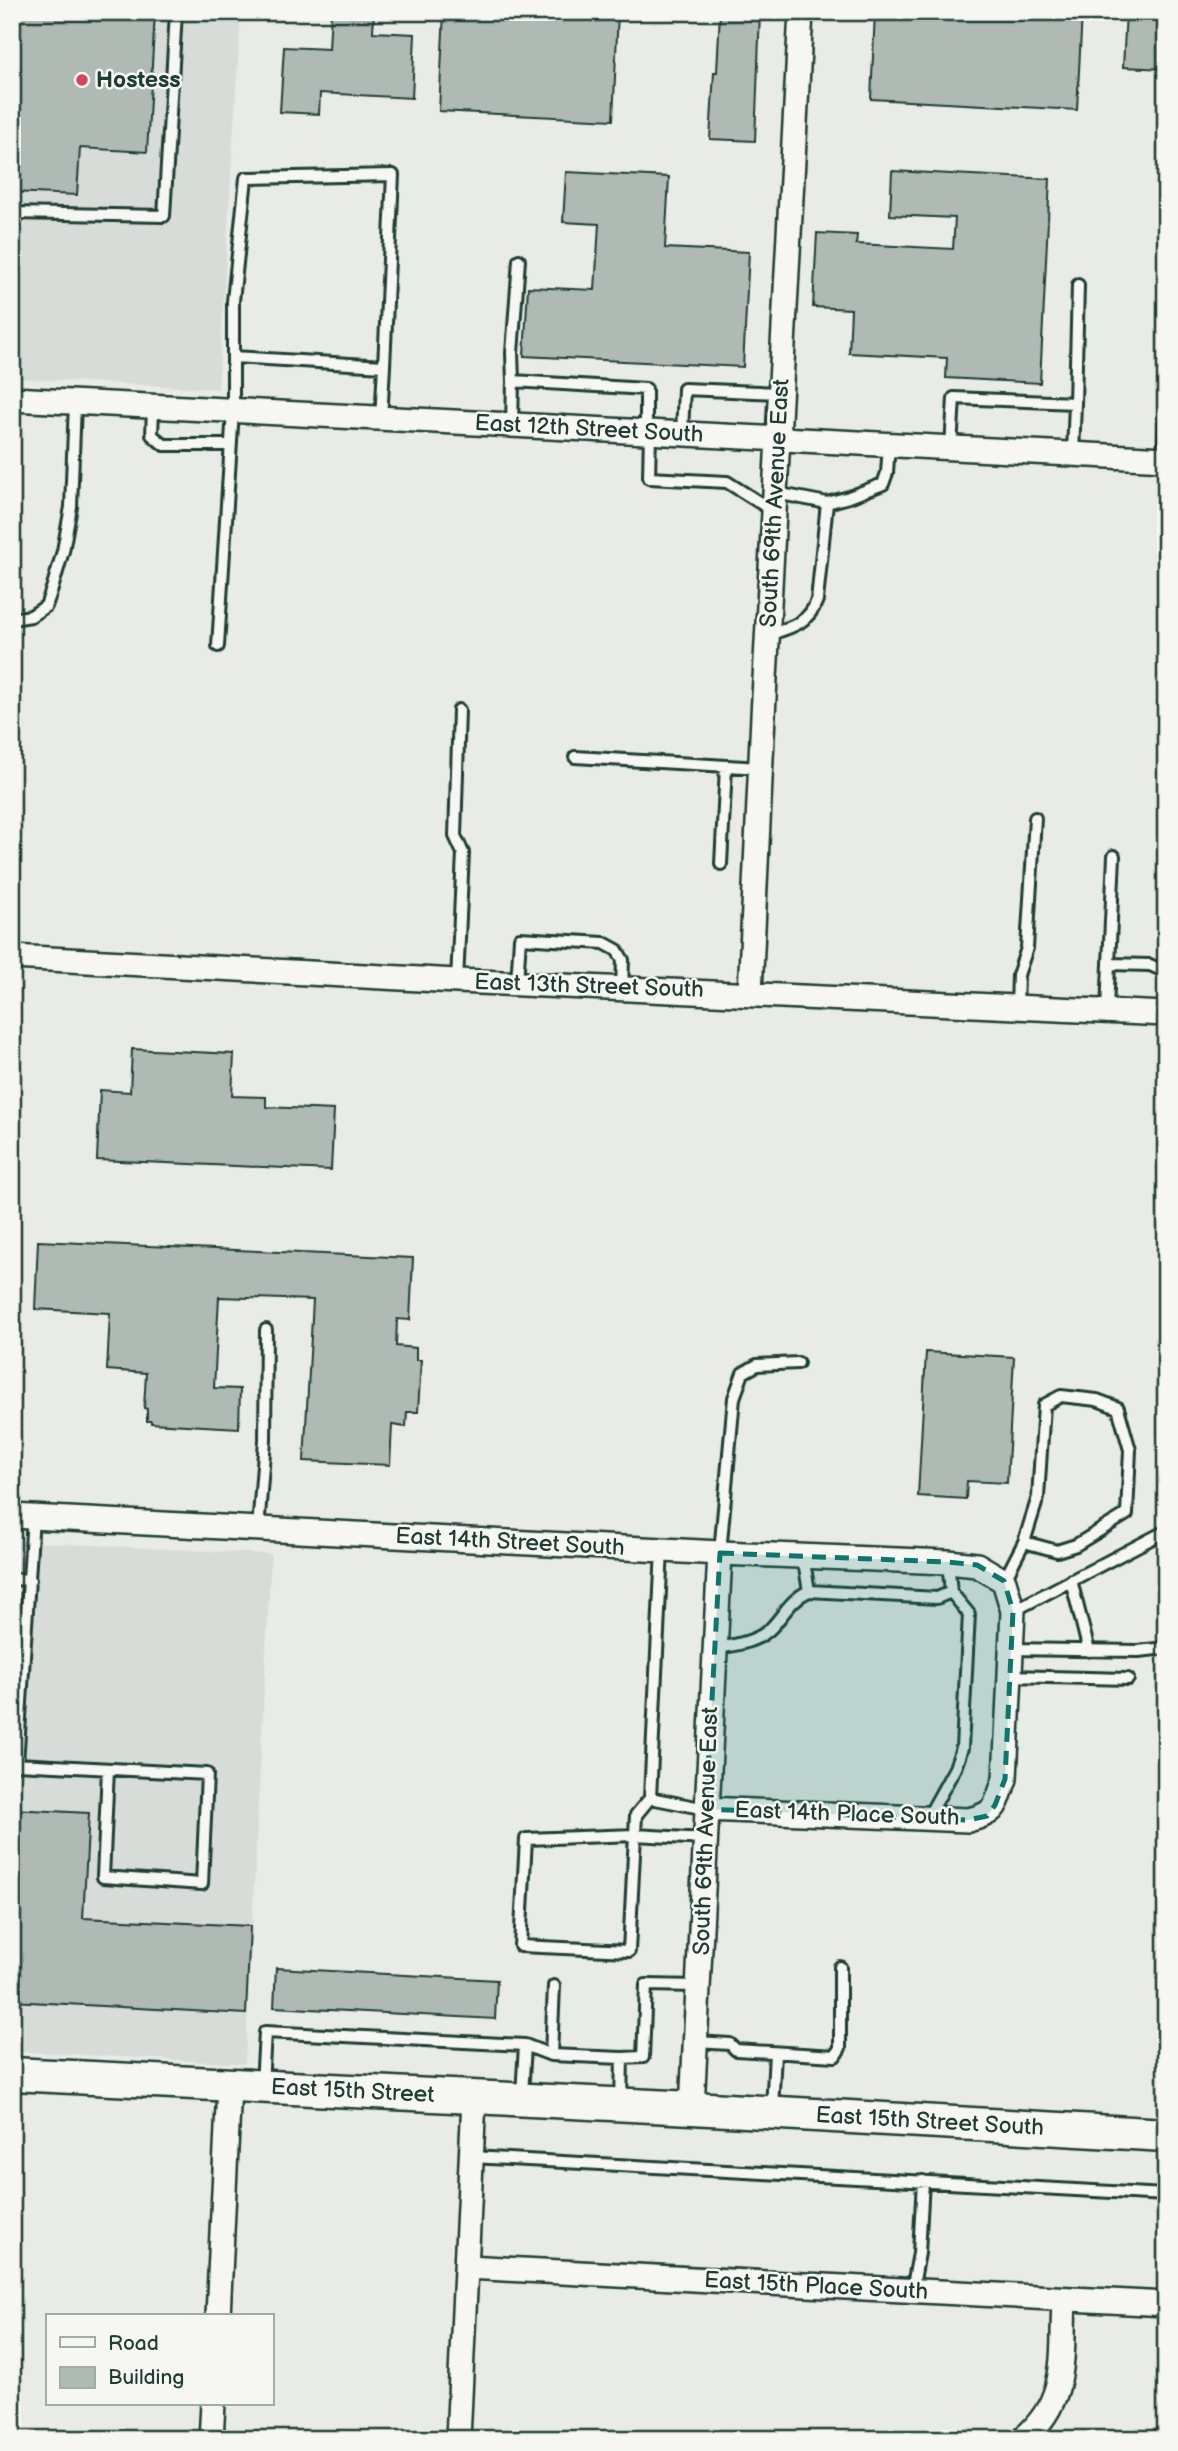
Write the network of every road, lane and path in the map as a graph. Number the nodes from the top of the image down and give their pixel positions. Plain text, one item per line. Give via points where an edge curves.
1 (176, 12) edge
2 (801, 12) edge
3 (12, 213) edge
4 (519, 260) dead end
5 (1078, 285) dead end
6 (233, 356) junction
7 (384, 366) junction
8 (513, 381) junction
9 (781, 393) junction
10 (12, 399) edge
11 (75, 403) junction
12 (1075, 403) junction
13 (153, 408) junction
14 (233, 410) junction
15 (1166, 410) edge
16 (381, 419) junction
17 (512, 425) junction
18 (648, 431) junction
19 (682, 433) junction
20 (779, 438) junction
21 (230, 444) junction
22 (889, 444) junction
23 (951, 447) junction
24 (1073, 454) junction
25 (1165, 459) edge
26 (775, 502) junction
27 (827, 503) junction
28 (12, 619) edge
29 (767, 635) junction
30 (218, 646) dead end
31 (458, 710) dead end
32 (575, 757) dead end
33 (726, 766) junction
34 (761, 768) junction
35 (1035, 818) dead end
36 (1114, 856) dead end
37 (721, 864) dead end
38 (12, 957) edge
39 (1109, 964) junction
40 (1166, 972) edge
41 (457, 981) junction
42 (517, 984) junction
43 (622, 988) junction
44 (750, 993) junction
45 (1017, 1007) junction
46 (1107, 1011) junction
47 (1166, 1014) edge
48 (266, 1330) dead end
49 (798, 1363) dead end
50 (23, 1516) edge
51 (258, 1529) junction
52 (1166, 1531) edge
53 (1024, 1542) junction
54 (662, 1549) junction
55 (720, 1553) junction
56 (803, 1556) junction
57 (948, 1562) junction
58 (12, 1578) edge
59 (30, 1580) junction
60 (1072, 1580) junction
61 (1004, 1581) junction
62 (808, 1591) junction
63 (951, 1592) junction
64 (1013, 1611) junction
65 (714, 1648) junction
66 (1166, 1648) edge
67 (1011, 1649) junction
68 (1089, 1651) junction
69 (1010, 1676) junction
70 (1128, 1679) dead end
71 (15, 1766) edge
72 (108, 1769) junction
73 (650, 1798) junction
74 (706, 1809) junction
75 (928, 1818) junction
76 (635, 1835) junction
77 (705, 1839) junction
78 (840, 1967) dead end
79 (554, 1986) dead end
80 (699, 1986) junction
81 (696, 2042) junction
82 (525, 2045) junction
83 (775, 2053) junction
84 (551, 2055) junction
85 (622, 2058) junction
86 (12, 2074) edge
87 (229, 2086) junction
88 (262, 2087) junction
89 (474, 2099) junction
90 (522, 2101) junction
91 (621, 2105) junction
92 (692, 2108) junction
93 (772, 2113) junction
94 (1166, 2135) edge
95 (471, 2157) junction
96 (923, 2181) junction
97 (1166, 2194) edge
98 (467, 2267) junction
99 (912, 2291) junction
100 (1064, 2300) junction
101 (1166, 2304) edge
102 (218, 2314) edge
103 (213, 2406) edge
104 (211, 2439) edge
105 (458, 2439) edge
106 (1023, 2439) edge

1 - 3 lane via 164,216
2 - 9 street, South 69th Avenue East
4 - 8 lane
5 - 12 lane
6 - 7 lane
6 - 7 lane via 233,301 246,178 393,175
6 - 14 lane
7 - 16 lane
8 - 17 lane
8 - 18 lane via 646,389
9 - 19 lane via 684,389
9 - 20 street, South 69th Avenue East
10 - 11 street, East 12th Street South
11 - 13 street, East 12th Street South
11 - 28 lane via 71,507 52,589 46,606 31,616
12 - 23 lane via 954,398
12 - 24 lane
13 - 14 street, East 12th Street South
13 - 21 lane via 152,435 164,445
14 - 16 street, East 12th Street South
14 - 21 lane
15 - 25 lane
16 - 17 street, East 12th Street South
17 - 18 street, East 12th Street South
18 - 19 street, East 12th Street South
18 - 26 lane via 649,478 727,482
19 - 20 street, East 12th Street South
20 - 22 street, East 12th Street South
20 - 26 street, South 69th Avenue East
21 - 30 lane
22 - 23 street, East 12th Street South
22 - 27 lane via 883,484
23 - 24 street, East 12th Street South
24 - 25 street, East 12th Street South
26 - 27 lane
26 - 29 street, South 69th Avenue East
27 - 29 lane via 813,612 796,626
29 - 34 street, South 69th Avenue East
31 - 41 lane via 455,836 463,853
32 - 33 lane
33 - 34 lane
33 - 37 lane
34 - 44 street, South 69th Avenue East
35 - 45 lane via 1027,948 1018,975
36 - 39 lane
38 - 41 street, East 13th Street South
39 - 40 lane via 1150,965
39 - 46 lane
41 - 42 street, East 13th Street South
42 - 43 street, East 13th Street South
42 - 43 lane via 520,938 604,943 623,960
43 - 44 street, East 13th Street South
44 - 45 street, East 13th Street South
45 - 46 street, East 13th Street South
46 - 47 street, East 13th Street South
48 - 51 lane
49 - 55 lane via 757,1365 743,1373 734,1398
50 - 51 street, East 14th Street South
50 - 59 lane
51 - 54 street, East 14th Street South
52 - 60 lane
53 - 53 lane via 1038,1497 1044,1405 1061,1396 1097,1399 1118,1408 1130,1450 1127,1514 1076,1545 1057,1551
53 - 61 lane
54 - 55 street, East 14th Street South
54 - 73 lane
55 - 56 street, East 14th Street South
55 - 65 street, South 69th Avenue East
56 - 57 street, East 14th Street South
56 - 62 lane
57 - 61 street, East 14th Street South via 977,1565
57 - 63 lane
58 - 59 lane
59 - 71 lane
60 - 64 lane
60 - 68 lane
61 - 64 street
62 - 63 lane via 937,1598
62 - 65 lane via 797,1596 770,1630 740,1645
63 - 75 lane via 969,1614 962,1748
64 - 67 street
65 - 74 street, South 69th Avenue East
66 - 68 lane
67 - 68 lane
67 - 69 street
69 - 70 lane
69 - 75 street, East 14th Place South via 1005,1779 995,1805 987,1816 968,1820
71 - 72 lane
72 - 72 lane via 208,1774 202,1884 103,1877
73 - 74 lane
73 - 76 lane via 636,1815
74 - 75 street, East 14th Place South
74 - 77 street, South 69th Avenue East
76 - 76 lane via 526,1839 520,1946 629,1951
76 - 77 lane
77 - 80 street, South 69th Avenue East
78 - 83 lane via 840,2048 835,2056
79 - 84 lane
80 - 81 street, South 69th Avenue East
80 - 85 lane via 646,1985 643,2057
81 - 83 lane
81 - 92 street, South 69th Avenue East
82 - 84 lane
82 - 88 lane via 265,2032
82 - 90 lane
83 - 93 lane
84 - 85 lane
85 - 91 lane
86 - 87 main road, East 15th Street
87 - 88 main road, East 15th Street
87 - 102 street
88 - 89 main road, East 15th Street
89 - 90 main road, East 15th Street
89 - 95 street
90 - 91 main road, East 15th Street
91 - 92 main road, East 15th Street
92 - 93 main road, East 15th Street South
93 - 94 main road, East 15th Street South
95 - 96 lane
95 - 98 street
96 - 97 lane
96 - 99 lane
98 - 99 street, East 15th Place South
98 - 105 street
99 - 100 street, East 15th Place South
100 - 101 street, East 15th Place South
100 - 106 street via 1055,2397 1048,2412
103 - 104 street

